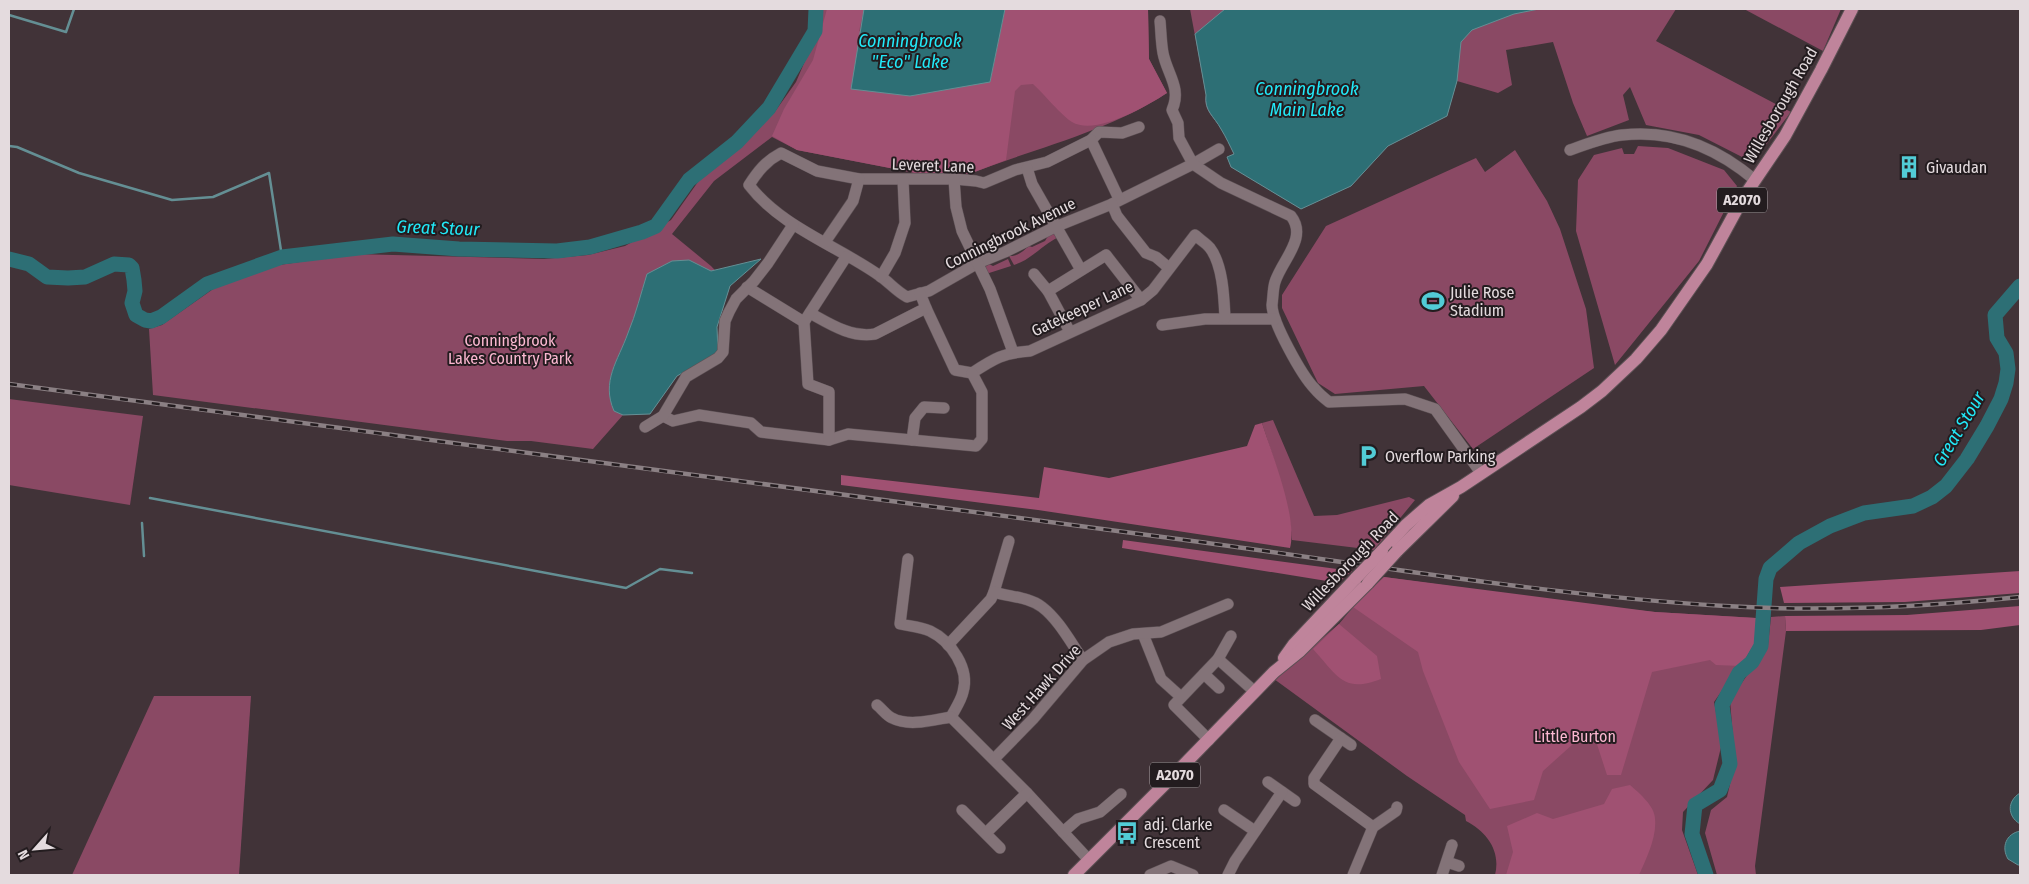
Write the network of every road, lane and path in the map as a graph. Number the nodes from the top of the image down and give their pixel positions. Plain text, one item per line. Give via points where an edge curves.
1 (1852, 9) edge
2 (1160, 21) dead end
3 (1139, 127) dead end
4 (1091, 140) junction
5 (1219, 149) dead end
6 (1570, 150) dead end
7 (1193, 164) junction
8 (1027, 168) junction
9 (859, 179) junction
10 (954, 179) junction
11 (903, 180) junction
12 (1755, 180) junction
13 (748, 185) joint
14 (1115, 201) junction
15 (793, 225) junction
16 (1055, 227) junction
17 (825, 242) junction
18 (846, 256) junction
19 (978, 263) junction
20 (1169, 268) junction
21 (1080, 270) junction
22 (1034, 274) dead end
23 (881, 277) junction
24 (747, 287) junction
25 (1048, 291) junction
26 (920, 293) junction
27 (1141, 300) junction
28 (926, 308) junction
29 (807, 318) junction
30 (1225, 318) junction
31 (1275, 319) junction
32 (1162, 325) dead end
33 (1070, 332) junction
34 (1013, 352) junction
35 (972, 373) junction
36 (944, 408) dead end
37 (663, 416) junction
38 (645, 427) dead end
39 (829, 440) junction
40 (912, 440) junction
41 (1481, 473) junction
42 (1461, 487) junction
43 (1009, 541) dead end
44 (908, 559) dead end
45 (994, 592) junction
46 (1228, 604) dead end
47 (1143, 634) junction
48 (1232, 636) dead end
49 (948, 645) junction
50 (1218, 659) junction
51 (1083, 660) junction
52 (1274, 672) junction
53 (1204, 674) junction
54 (1219, 688) dead end
55 (1254, 691) junction
56 (1181, 697) junction
57 (877, 705) dead end
58 (951, 717) junction
59 (1315, 720) dead end
60 (1341, 738) junction
61 (1209, 740) junction
62 (1351, 745) dead end
63 (994, 759) junction
64 (1268, 782) dead end
65 (1282, 792) junction
66 (1028, 793) junction
67 (1121, 794) dead end
68 (1294, 801) dead end
69 (1397, 807) dead end
70 (962, 810) dead end
71 (1224, 810) dead end
72 (1373, 827) junction
73 (1255, 831) junction
74 (1064, 832) junction
75 (986, 833) junction
76 (1452, 844) dead end
77 (1000, 848) dead end
78 (1089, 860) junction
79 (1447, 862) junction
80 (1459, 866) dead end
81 (1074, 875) edge
82 (1150, 875) edge
83 (1193, 875) edge
84 (1228, 875) edge
85 (1353, 875) edge
86 (1442, 875) edge

1 - 12 main road, Willesborough Road / A2070 via 1785,136
2 - 7 street via 1163,54 1175,90 1172,110 1180,138
3 - 4 street, Leveret Lane via 1122,133 1099,132
4 - 8 street, Leveret Lane via 1048,162
4 - 14 street
5 - 7 street, Conningbrook Avenue
6 - 12 street via 1620,136 1669,136 1699,145 1733,162
7 - 14 street, Conningbrook Avenue
7 - 31 street via 1291,216 1297,223 1298,236 1275,282 1272,306
8 - 10 street, Leveret Lane via 987,183
8 - 16 street
9 - 11 street, Leveret Lane
9 - 13 street, Leveret Lane via 817,171 781,153 759,168
9 - 17 street via 853,201
10 - 11 street, Leveret Lane
10 - 19 street via 962,231
11 - 23 street via 905,223 895,253
12 - 41 main road, Willesborough Road / A2070 via 1707,264 1661,330 1636,359 1602,391
13 - 15 street, Conningbrook Avenue via 760,200
14 - 16 street, Conningbrook Avenue
14 - 20 street via 1117,216 1146,253
15 - 17 street, Conningbrook Avenue
15 - 24 street via 768,263
16 - 19 street, Conningbrook Avenue
16 - 21 street
17 - 18 street, Conningbrook Avenue
18 - 23 street, Conningbrook Avenue
18 - 29 street
19 - 26 street, Conningbrook Avenue
19 - 34 street
20 - 27 street, Gatekeeper Lane
20 - 30 street, Gatekeeper Lane via 1195,235 1210,248 1221,276
21 - 25 street
21 - 27 street via 1106,256
22 - 25 street
23 - 26 street, Conningbrook Avenue via 896,292 907,297
24 - 29 street via 772,297
24 - 37 street via 736,299 725,321 723,352 686,377
25 - 33 street
26 - 28 street
27 - 33 street, Gatekeeper Lane
28 - 29 street via 867,335 848,333
28 - 35 street via 955,370
29 - 39 street via 808,384 829,392
30 - 31 street
30 - 32 street
31 - 41 street via 1314,389 1329,402 1405,400 1435,409
33 - 34 street, Gatekeeper Lane via 1030,350
34 - 35 street, Gatekeeper Lane via 998,356
35 - 40 street via 982,392 982,439 976,446
36 - 40 street via 924,407 915,418
37 - 38 street
37 - 39 street via 673,421 699,415 732,419 751,423 761,432
39 - 40 street via 848,434
41 - 42 main road, Willesborough Road / A2070
42 - 52 main road, Willesborough Road / A2070, bridge via 1300,651
42 - 52 main road, Willesborough Road / A2070, bridge via 1429,505 1382,551 1294,644
43 - 45 street
44 - 49 street via 900,624 930,631
45 - 49 street
45 - 51 street via 1019,597 1041,607 1053,618
46 - 47 street, West Hawk Drive via 1161,632
47 - 51 street, West Hawk Drive via 1120,638
47 - 56 street via 1161,679
48 - 50 street
49 - 58 street via 959,660 965,679 963,693
50 - 53 street
50 - 55 street
51 - 63 street, West Hawk Drive
52 - 55 main road, Willesborough Road / A2070
53 - 54 street
53 - 56 street
55 - 61 main road, Willesborough Road / A2070
56 - 61 street via 1174,705
57 - 58 street via 891,718 906,723
58 - 63 street
59 - 60 street
60 - 62 street
60 - 72 street via 1314,778 1314,784
61 - 78 main road, Willesborough Road / A2070
63 - 66 street
64 - 65 street
65 - 68 street
65 - 73 street
66 - 74 street
66 - 75 street
67 - 74 street via 1100,812 1078,819
69 - 72 street via 1396,812
70 - 75 street
71 - 73 street
72 - 85 street
73 - 84 street
74 - 78 street
75 - 77 street
76 - 79 street
78 - 81 main road, Willesborough Road / A2070
79 - 80 street
79 - 86 street
82 - 83 street via 1170,866

